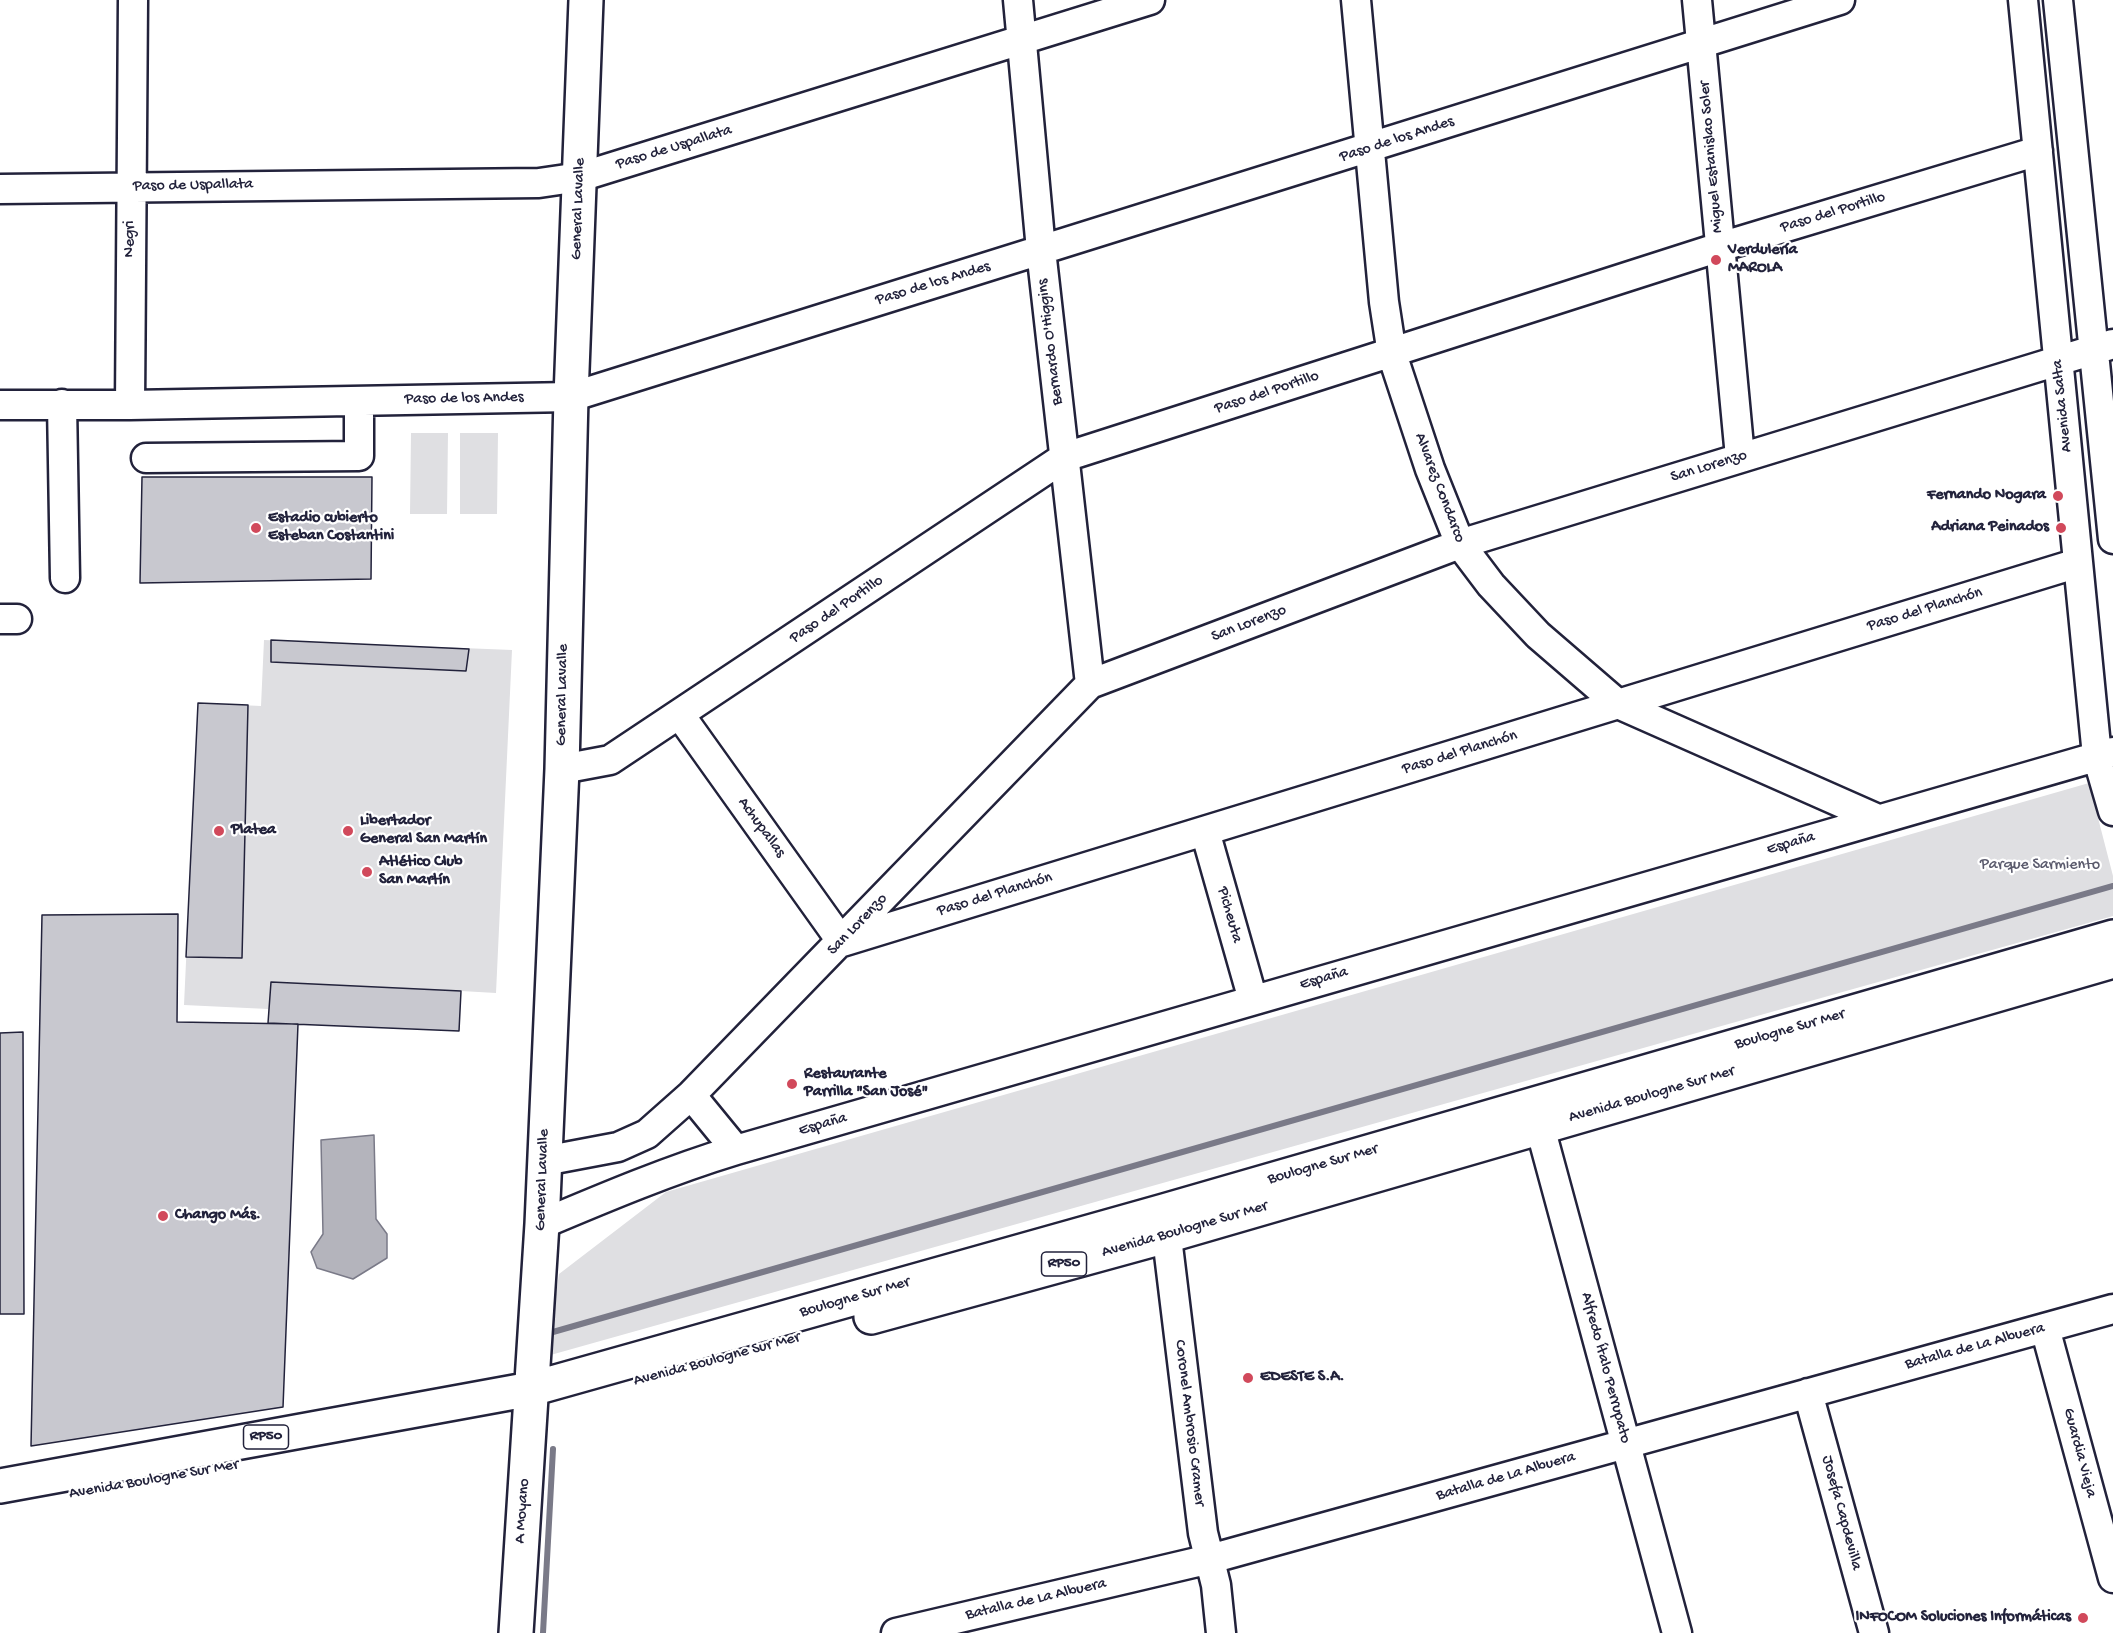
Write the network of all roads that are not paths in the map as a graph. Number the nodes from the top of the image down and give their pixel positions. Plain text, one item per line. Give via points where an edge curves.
1 (133, 0) edge
2 (586, 0) edge
3 (1018, 0) edge
4 (1150, 0) edge
5 (1356, 0) edge
6 (1697, 0) edge
7 (1840, 0) edge
8 (2023, 0) edge
9 (2058, 0) edge
10 (1022, 39) junction
11 (1701, 43) junction
12 (1370, 148) junction
13 (2038, 151) junction
14 (580, 177) junction
15 (131, 187) junction
16 (0, 189) edge
17 (1720, 248) junction
18 (1041, 250) junction
19 (2103, 347) edge
20 (1392, 354) junction
21 (2058, 361) junction
22 (571, 397) junction
23 (359, 402) junction
24 (62, 404) junction
25 (0, 405) edge
26 (130, 405) junction
27 (1065, 457) junction
28 (146, 458) dead end
29 (1740, 458) junction
30 (2113, 539) edge
31 (1460, 544) junction
32 (2078, 563) junction
33 (65, 578) dead end
34 (1090, 684) junction
35 (1618, 704) junction
36 (680, 715) junction
37 (2105, 754) edge
38 (561, 769) junction
39 (2113, 811) edge
40 (1878, 819) junction
41 (1205, 831) junction
42 (2113, 937) edge
43 (842, 942) junction
44 (2113, 961) edge
45 (1253, 1000) junction
46 (691, 1095) junction
47 (1537, 1116) junction
48 (736, 1150) junction
49 (544, 1161) junction
50 (1165, 1223) junction
51 (542, 1224) junction
52 (2113, 1309) edge
53 (2045, 1328) junction
54 (1808, 1393) junction
55 (530, 1400) junction
56 (1626, 1444) junction
57 (0, 1486) edge
58 (0, 1508) edge
59 (1210, 1560) junction
60 (2113, 1578) edge
61 (516, 1633) edge
62 (896, 1633) edge
63 (1221, 1633) edge
64 (1677, 1633) edge
65 (1874, 1633) edge

1 - 15 street, Negri
2 - 14 main road, General Lavalle
3 - 10 street, Bernardo O'Higgins
4 - 10 street, Paso de Uspallata
5 - 12 street, Alvarez Condarco
6 - 11 street, Miguel Estanislao Soler
7 - 11 street, Paso de los Andes
8 - 13 street, Avenida Salta
9 - 19 street
10 - 14 street, Paso de Uspallata
10 - 18 street, Bernardo O'Higgins
11 - 12 street, Paso de los Andes
11 - 17 street, Miguel Estanislao Soler
12 - 18 street, Paso de los Andes
12 - 20 street, Alvarez Condarco
13 - 17 street, Paso del Portillo
13 - 21 street, Avenida Salta
14 - 15 street, Paso de Uspallata via 539,183
14 - 22 main road, General Lavalle
15 - 16 street, Paso de Uspallata
15 - 26 street, Negri
17 - 20 street, Paso del Portillo
17 - 29 street, Miguel Estanislao Soler
18 - 22 street, Paso de los Andes
18 - 27 street, Bernardo O'Higgins
19 - 21 street, San Lorenzo
19 - 30 street
20 - 27 street, Paso del Portillo
20 - 31 street, Alvarez Condarco
21 - 29 street, San Lorenzo
21 - 32 street, Avenida Salta
22 - 23 street, Paso de los Andes
22 - 38 main road, General Lavalle
23 - 26 street, Paso de los Andes
23 - 28 street via 359,456
24 - 25 street, Paso de los Andes
24 - 26 street, Paso de los Andes
24 - 33 street
27 - 34 street, Bernardo O'Higgins
27 - 36 street, Paso del Portillo
29 - 31 street, San Lorenzo
31 - 34 street, San Lorenzo
31 - 35 street, Alvarez Condarco via 1491,585 1538,635
32 - 35 street, Paso del Planchón
32 - 37 street, Avenida Salta
34 - 43 street, San Lorenzo
35 - 40 street, Alvarez Condarco
35 - 41 street, Paso del Planchón
36 - 38 street, Paso del Portillo via 609,760
36 - 43 street, Achupallas
37 - 39 street, Avenida Salta
37 - 40 street, España
38 - 49 main road, General Lavalle
40 - 45 street, España
41 - 43 street, Paso del Planchón
41 - 45 street, Picheuta
42 - 47 main road, Boulogne Sur Mer / RP50
43 - 46 street, San Lorenzo
44 - 47 main road, Avenida Boulogne Sur Mer / RP50
45 - 48 street, España
46 - 48 street
46 - 49 street, San Lorenzo via 647,1134 618,1148
47 - 50 main road, Avenida Boulogne Sur Mer / RP50
47 - 56 street, Alfredo Ítalo Perrupato
48 - 51 street, España via 667,1172
49 - 51 main road, General Lavalle
50 - 55 main road, Boulogne Sur Mer / RP50
50 - 59 street, Coronel Ambrosio Cramer via 1203,1533
51 - 55 main road, General Lavalle
52 - 53 street, Batalla de La Albuera
53 - 54 street, Batalla de La Albuera
53 - 60 street, Guardia Vieja
54 - 56 street, Batalla de La Albuera
54 - 65 street, Josefa Capdevilla
55 - 57 main road, Avenida Boulogne Sur Mer / RP50
55 - 58 main road, Avenida Boulogne Sur Mer / RP50
55 - 61 main road, A Moyano
56 - 59 street, Batalla de La Albuera
56 - 64 street, Alfredo Ítalo Perrupato
59 - 62 street, Batalla de La Albuera
59 - 63 street, Coronel Ambrosio Cramer

